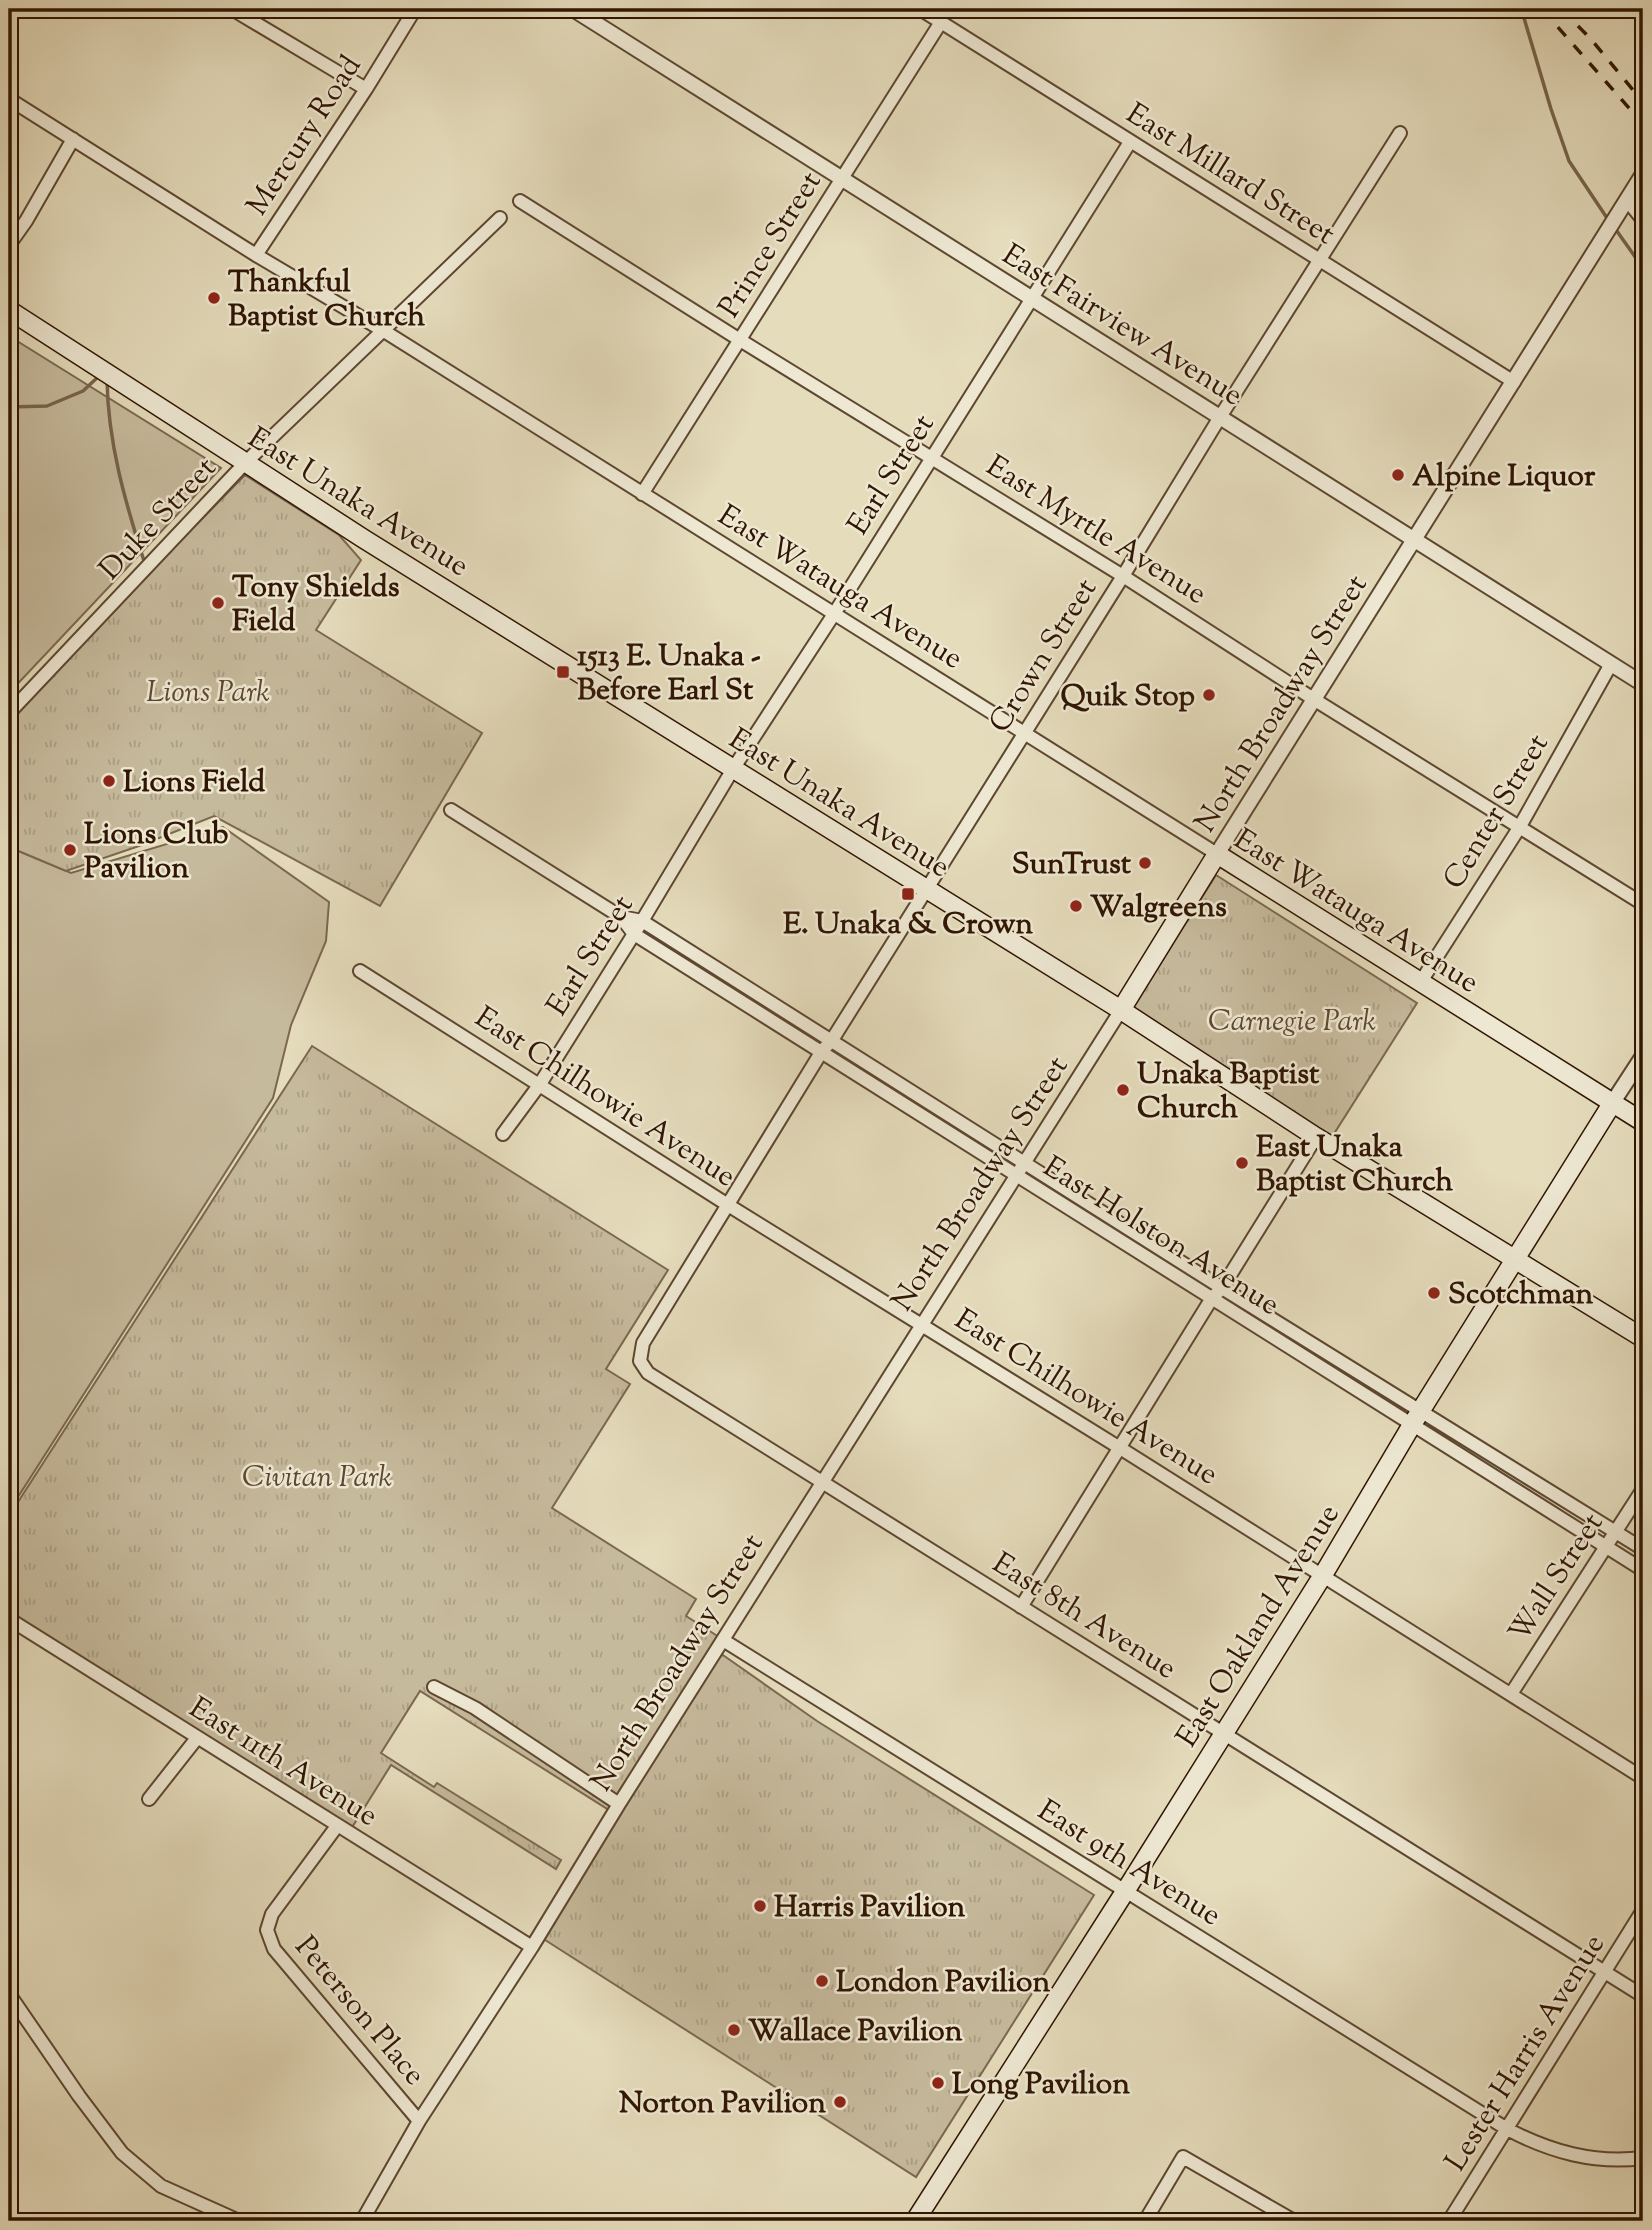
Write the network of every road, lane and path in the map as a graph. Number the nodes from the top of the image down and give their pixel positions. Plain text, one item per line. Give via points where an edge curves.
1 (232, 9) edge
2 (415, 9) edge
3 (573, 9) edge
4 (920, 9) edge
5 (941, 22) junction
6 (366, 89) junction
7 (9, 99) edge
8 (1400, 133) dead end
9 (73, 139) junction
10 (1130, 142) junction
11 (1643, 174) edge
12 (842, 177) junction
13 (520, 201) dead end
14 (1624, 205) junction
15 (500, 219) dead end
16 (1643, 220) edge
17 (9, 245) edge
18 (256, 255) junction
19 (1320, 260) junction
20 (1031, 297) junction
21 (9, 310) edge
22 (384, 331) junction
23 (740, 340) junction
24 (1514, 382) junction
25 (1220, 417) junction
26 (932, 456) junction
27 (246, 462) junction
28 (642, 494) junction
29 (1415, 541) junction
30 (1124, 576) junction
31 (834, 614) junction
32 (1611, 664) junction
33 (1643, 684) edge
34 (1315, 700) junction
35 (9, 713) edge
36 (1023, 734) junction
37 (733, 769) junction
38 (451, 810) dead end
39 (1519, 828) junction
40 (1217, 854) junction
41 (926, 887) junction
42 (1643, 904) edge
43 (621, 918) junction
44 (642, 921) junction
45 (634, 934) junction
46 (360, 971) dead end
47 (1420, 983) junction
48 (1121, 1010) junction
49 (832, 1040) junction
50 (822, 1051) junction
51 (1643, 1056) edge
52 (540, 1084) junction
53 (1613, 1102) junction
54 (1643, 1122) edge
55 (503, 1134) dead end
56 (1316, 1137) junction
57 (1024, 1162) junction
58 (1017, 1174) junction
59 (728, 1205) junction
60 (1517, 1260) junction
61 (1222, 1288) junction
62 (1212, 1298) junction
63 (922, 1324) junction
64 (1643, 1338) edge
65 (642, 1367) joint
66 (1417, 1417) junction
67 (1120, 1448) junction
68 (821, 1483) junction
69 (1643, 1489) edge
70 (1616, 1532) junction
71 (1607, 1547) junction
72 (1643, 1549) edge
73 (1643, 1570) edge
74 (1323, 1575) junction
75 (1021, 1607) junction
76 (9, 1619) edge
77 (723, 1640) junction
78 (434, 1687) dead end
79 (1511, 1694) junction
80 (1223, 1732) junction
81 (197, 1738) junction
82 (1643, 1778) edge
83 (149, 1799) dead end
84 (619, 1804) junction
85 (337, 1826) junction
86 (1126, 1890) junction
87 (1643, 1910) edge
88 (532, 1947) junction
89 (1605, 1971) junction
90 (9, 1994) edge
91 (1643, 1996) edge
92 (419, 2121) junction
93 (1507, 2129) junction
94 (1643, 2158) edge
95 (919, 2220) edge
96 (239, 2221) edge
97 (362, 2221) edge
98 (1145, 2221) edge
99 (1294, 2221) edge
100 (1449, 2221) edge

1 - 6 street
2 - 6 street, Mercury Road
3 - 12 street, East Fairview Avenue
4 - 5 street, East Millard Street
5 - 10 street, East Millard Street
5 - 12 street, Prince Street
6 - 18 street, Mercury Road
7 - 9 street, East Watauga Avenue
8 - 19 street, Crown Street
9 - 17 street
9 - 18 street, East Watauga Avenue
10 - 19 street, East Millard Street
10 - 20 street, Earl Street
11 - 14 street, North Broadway Street
12 - 20 street, East Fairview Avenue
12 - 23 street, Prince Street
13 - 23 street, East Myrtle Avenue
14 - 16 street
14 - 24 street, North Broadway Street
15 - 22 street, Duke Street
18 - 22 street, East Watauga Avenue
19 - 24 street, East Millard Street
19 - 25 street, Crown Street
20 - 25 street, East Fairview Avenue
20 - 26 street, Earl Street
21 - 27 main road, East Unaka Avenue
22 - 27 street, Duke Street
22 - 28 street, East Watauga Avenue
23 - 26 street, East Myrtle Avenue
23 - 28 street, Prince Street
24 - 29 street, North Broadway Street
25 - 29 street, East Fairview Avenue
25 - 30 street, Crown Street
26 - 30 street, East Myrtle Avenue
26 - 31 street, Earl Street
27 - 35 street, Duke Street
27 - 37 main road, East Unaka Avenue
28 - 31 street, East Watauga Avenue
29 - 32 street, East Fairview Avenue
29 - 34 street, North Broadway Street
30 - 34 street, East Myrtle Avenue
30 - 36 street, Crown Street
31 - 36 street, East Watauga Avenue
31 - 37 street, Earl Street
32 - 33 street, East Fairview Avenue
32 - 39 street, Center Street
34 - 39 street, East Myrtle Avenue
34 - 40 street, North Broadway Street
36 - 40 street, East Watauga Avenue
36 - 41 street, Crown Street
37 - 41 main road, East Unaka Avenue
37 - 44 street, Earl Street
38 - 43 street, East Holston Avenue
39 - 42 street, East Myrtle Avenue
39 - 47 street, Center Street
40 - 47 main road, East Watauga Avenue
40 - 48 main road, North Broadway Street
41 - 48 main road, East Unaka Avenue
41 - 49 street, Crown Street
43 - 44 street, East Holston Avenue
43 - 45 street, East Holston Avenue
44 - 45 street, Earl Street
44 - 49 street, East Holston Avenue
45 - 50 street, East Holston Avenue
45 - 52 street, Earl Street
46 - 52 street, East Chilhowie Avenue
47 - 53 main road, East Watauga Avenue
48 - 56 main road, East Unaka Avenue
48 - 57 street, North Broadway Street
49 - 50 street, Crown Street
49 - 57 street, East Holston Avenue
50 - 58 street, East Holston Avenue
50 - 59 street, Crown Street
51 - 53 street, East Oakland Avenue
52 - 55 street, Earl Street
52 - 59 street, East Chilhowie Avenue
53 - 54 main road, East Watauga Avenue
53 - 60 main road, East Oakland Avenue
56 - 60 main road, East Unaka Avenue
56 - 61 street
57 - 58 street, North Broadway Street
57 - 61 street, East Holston Avenue
58 - 62 street, East Holston Avenue
58 - 63 street, North Broadway Street
59 - 63 street, East Chilhowie Avenue
59 - 65 street, Crown Street via 643,1343
60 - 64 main road, East Unaka Avenue
60 - 66 main road, East Oakland Avenue
61 - 62 street
61 - 66 street, East Holston Avenue
62 - 66 street, East Holston Avenue
62 - 67 street
63 - 67 street, East Chilhowie Avenue
63 - 68 street, North Broadway Street
65 - 68 street, East 8th Avenue
66 - 70 street, East Holston Avenue
66 - 71 street, East Holston Avenue
66 - 74 main road, East Oakland Avenue
67 - 74 street, East Chilhowie Avenue
67 - 75 street
68 - 75 street, East 8th Avenue
68 - 77 street, North Broadway Street
69 - 70 street, Wall Street
70 - 71 street, Wall Street
70 - 72 street, East Holston Avenue
71 - 73 street, East Holston Avenue
71 - 79 street, Wall Street
74 - 79 street, East Chilhowie Avenue
74 - 80 main road, East Oakland Avenue
75 - 80 street, East 8th Avenue
76 - 81 street, East 11th Avenue
77 - 84 street, North Broadway Street
77 - 86 street, East 9th Avenue
78 - 84 street via 475,1708
79 - 82 street, East Chilhowie Avenue
80 - 86 main road, East Oakland Avenue
80 - 89 street, East 8th Avenue
81 - 83 street
81 - 85 street, East 11th Avenue
84 - 88 street, North Broadway Street
85 - 88 street, East 11th Avenue
85 - 92 street, Peterson Place via 272,1914 267,1930 274,1949
86 - 93 street, East 9th Avenue
86 - 95 main road, East Oakland Avenue
87 - 89 street, Lester Harris Avenue
88 - 92 street, North Broadway Street
89 - 91 street, East 8th Avenue
89 - 93 street, Lester Harris Avenue
90 - 96 street via 122,2152 161,2186
92 - 97 street, North Broadway Street
93 - 94 street, East 9th Avenue via 1548,2148 1588,2158
93 - 100 street, Lester Harris Avenue
98 - 99 street via 1183,2157

